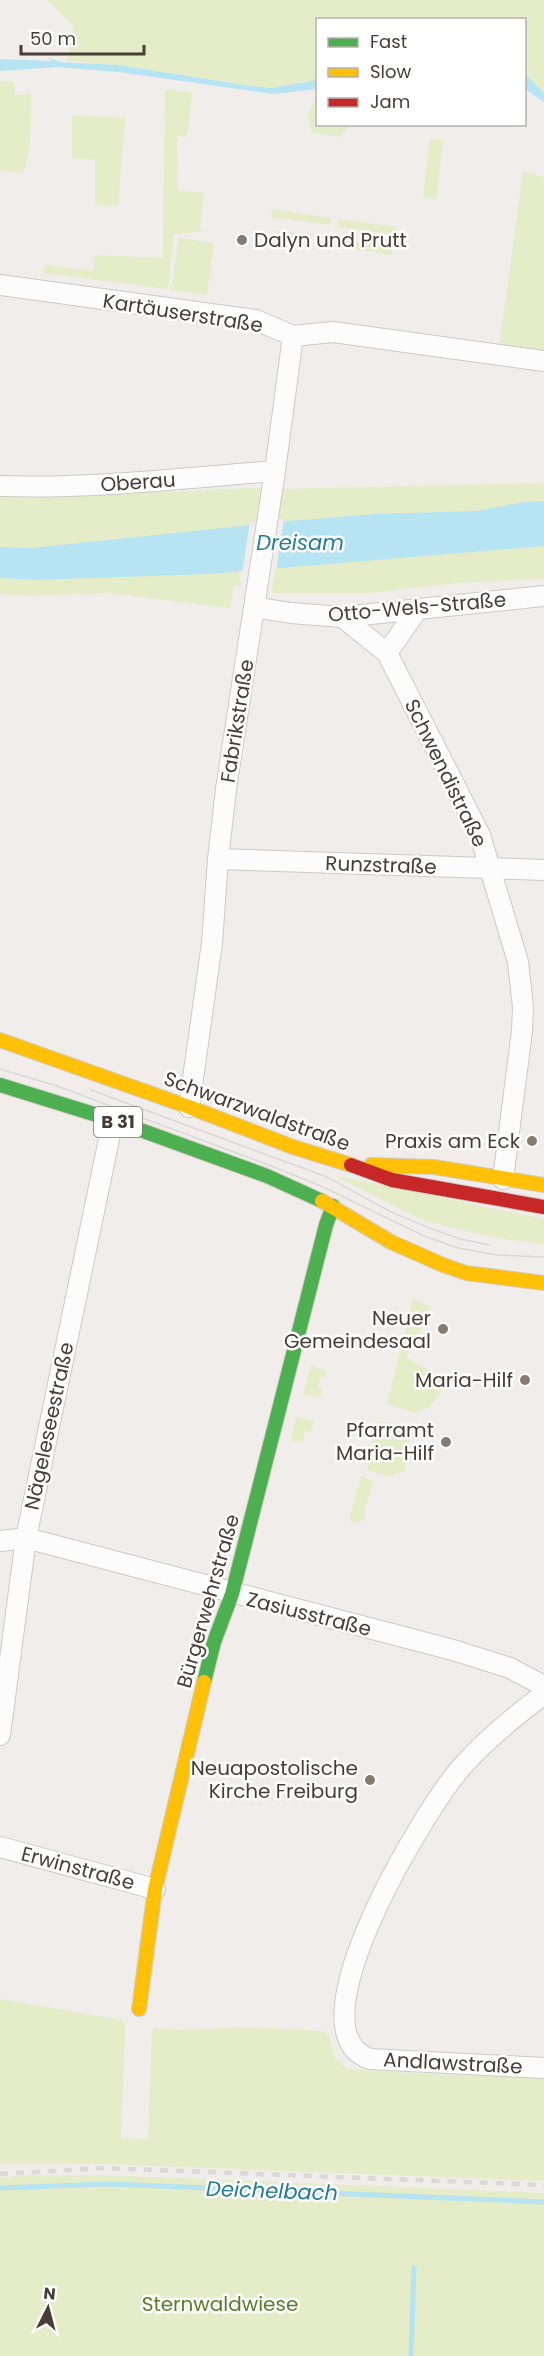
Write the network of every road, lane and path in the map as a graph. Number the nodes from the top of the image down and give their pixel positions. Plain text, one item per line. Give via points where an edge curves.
1 (0, 285) edge
2 (293, 336) junction
3 (544, 361) edge
4 (274, 479) junction
5 (0, 486) edge
6 (544, 596) edge
7 (254, 607) junction
8 (417, 610) junction
9 (342, 617) junction
10 (387, 653) junction
11 (218, 859) junction
12 (489, 869) junction
13 (544, 870) edge
14 (0, 1040) edge
15 (0, 1085) edge
16 (189, 1107) junction
17 (113, 1120) junction
18 (351, 1165) junction
19 (503, 1179) junction
20 (544, 1185) edge
21 (333, 1206) junction
22 (544, 1207) edge
23 (544, 1283) edge
24 (26, 1538) junction
25 (0, 1541) edge
26 (232, 1594) junction
27 (544, 1686) edge
28 (544, 1694) edge
29 (0, 1734) edge
30 (0, 1846) edge
31 (155, 1889) junction
32 (139, 2009) dead end
33 (544, 2068) edge

1 - 2 street, Kartäuserstraße via 256,320
2 - 3 street, Kartäuserstraße via 333,332
2 - 4 street, Fabrikstraße
4 - 5 street, Oberau
4 - 7 street, Fabrikstraße
6 - 8 street, Otto-Wels-Straße
7 - 9 street, Otto-Wels-Straße
7 - 11 street, Fabrikstraße
8 - 9 street, Otto-Wels-Straße
8 - 10 street
9 - 10 street, Schwendistraße
10 - 12 street, Schwendistraße via 480,835
11 - 12 street, Runzstraße
11 - 16 street, Fabrikstraße via 212,943
12 - 13 street, Runzstraße
12 - 19 street, Schwendistraße via 518,962 523,1007 518,1076
14 - 16 main road, Schwarzwaldstraße / B 31
15 - 17 main road, B 31
16 - 18 main road, Schwarzwaldstraße / B 31
17 - 21 main road, B 31 via 267,1176
17 - 24 street, Nägeleseestraße
18 - 19 main road, Schwarzwaldstraße via 434,1167
18 - 22 main road, B 31 via 402,1182
19 - 20 main road, Schwarzwaldstraße
21 - 23 main road, B 31 via 410,1252 445,1258 466,1273
21 - 26 main road, Bürgerwehrstraße
24 - 25 street, Zasiusstraße
24 - 26 street, Zasiusstraße
24 - 29 street, Nägeleseestraße
26 - 27 street, Zasiusstraße via 453,1650 510,1668
26 - 31 main road, Bürgerwehrstraße via 214,1642
28 - 33 street, Andlawstraße via 494,1735 459,1771 422,1823 391,1876 354,1961 344,2027 352,2048 370,2059
30 - 31 street, Erwinstraße
31 - 32 main road, Bürgerwehrstraße

